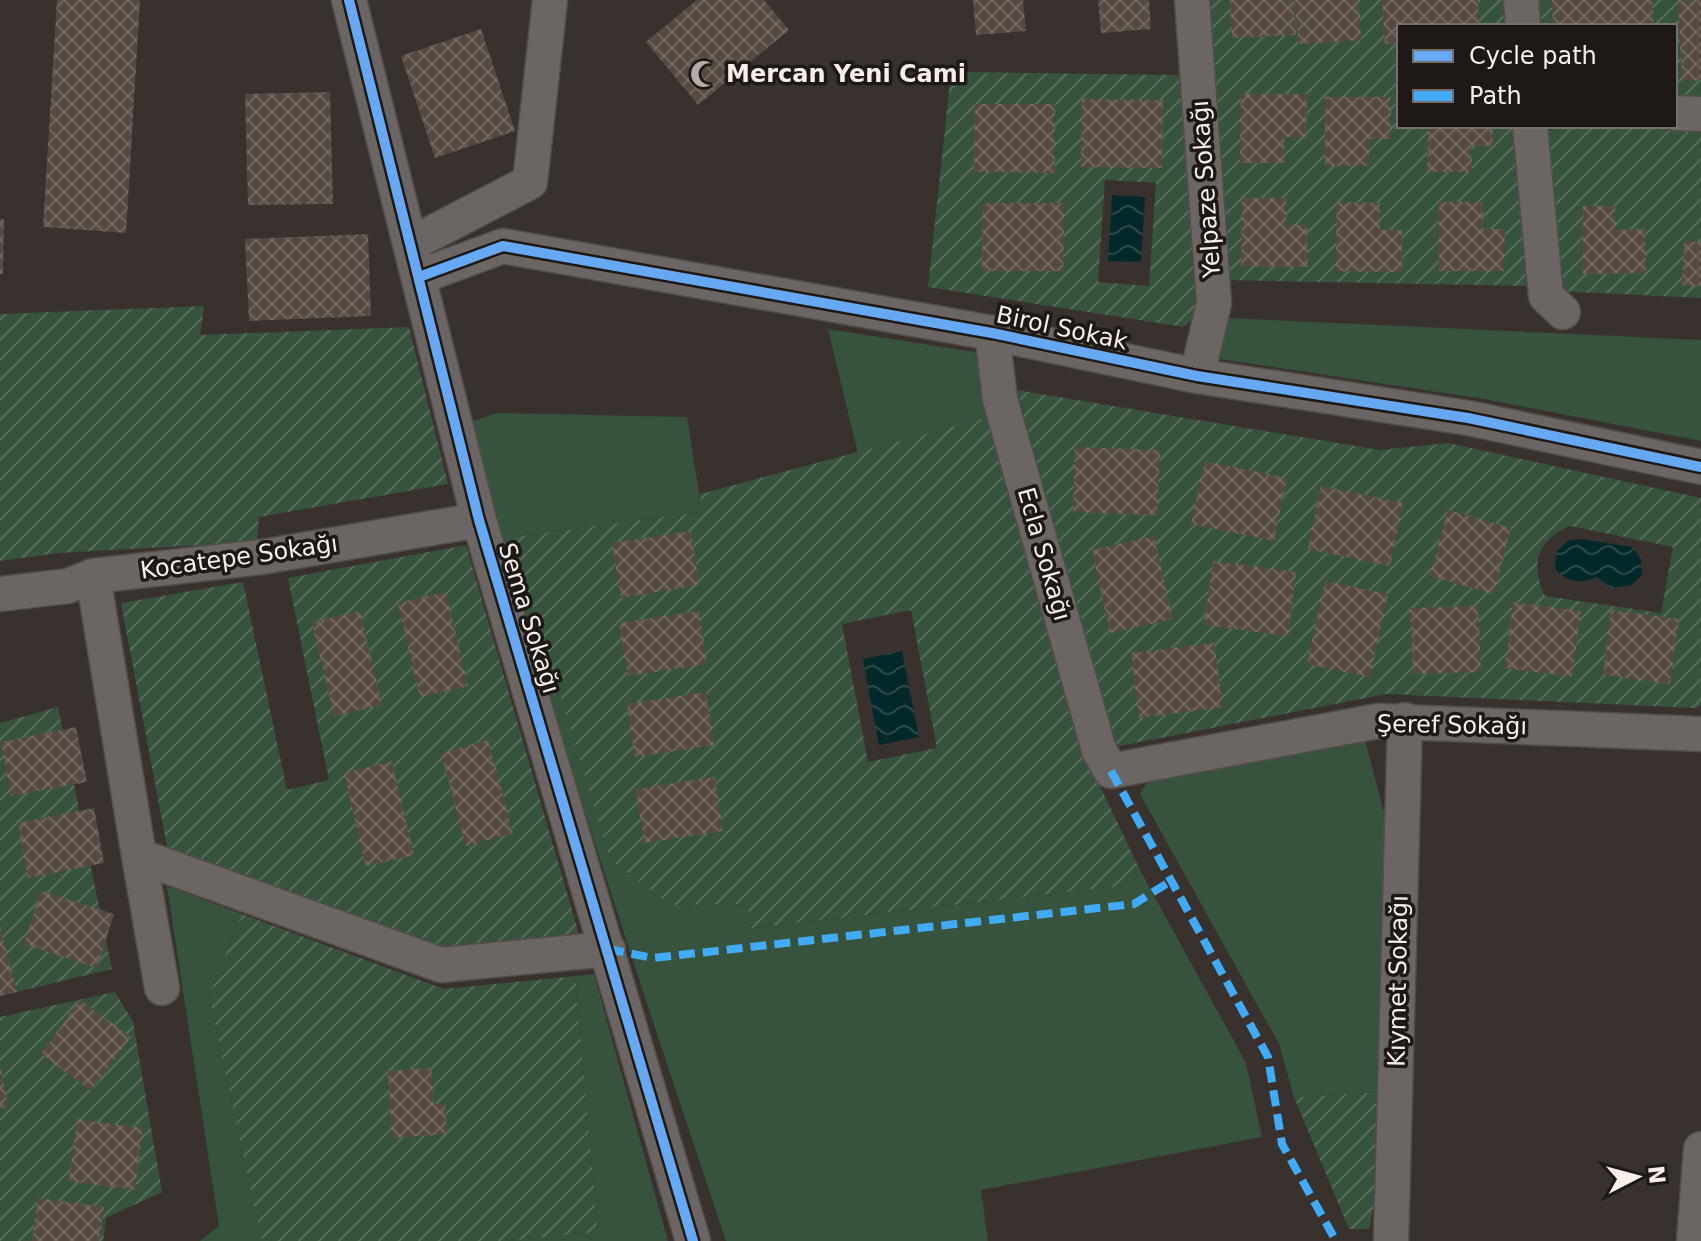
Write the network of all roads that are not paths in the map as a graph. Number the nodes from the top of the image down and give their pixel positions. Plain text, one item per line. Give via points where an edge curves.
1 (349, 0) edge
2 (550, 0) edge
3 (1192, 0) edge
4 (1521, 0) edge
5 (1523, 24) edge
6 (1677, 113) edge
7 (1701, 114) edge
8 (1530, 128) edge
9 (415, 261) junction
10 (1563, 312) dead end
11 (992, 333) junction
12 (1197, 376) junction
13 (1701, 467) edge
14 (479, 520) junction
15 (93, 576) junction
16 (0, 594) edge
17 (1405, 720) junction
18 (1701, 734) edge
19 (1111, 771) joint
20 (139, 856) junction
21 (608, 949) junction
22 (162, 988) dead end
23 (1701, 1149) edge
24 (693, 1241) edge
25 (1391, 1241) edge
26 (1694, 1241) edge

1 - 9 street, Sema Sokağı
2 - 9 street via 530,182
3 - 12 street, Yelpaze Sokağı via 1214,303
4 - 5 street
6 - 7 street
8 - 10 street via 1546,296
9 - 11 street, Birol Sokak via 503,246
9 - 14 street, Sema Sokağı
11 - 12 street, Birol Sokak
11 - 19 street, Ecla Sokağı via 1000,399 1099,750
12 - 13 street, Birol Sokak via 1468,418
14 - 15 street, Kocatepe Sokağı via 262,557
14 - 21 street, Sema Sokağı
15 - 16 street, Kocatepe Sokağı via 68,586
15 - 20 street
17 - 18 street, Şeref Sokağı
17 - 19 street, Şeref Sokağı
17 - 25 street, Kıymet Sokağı
20 - 21 street via 441,965
20 - 22 street
21 - 24 street, Sema Sokağı
23 - 26 street

